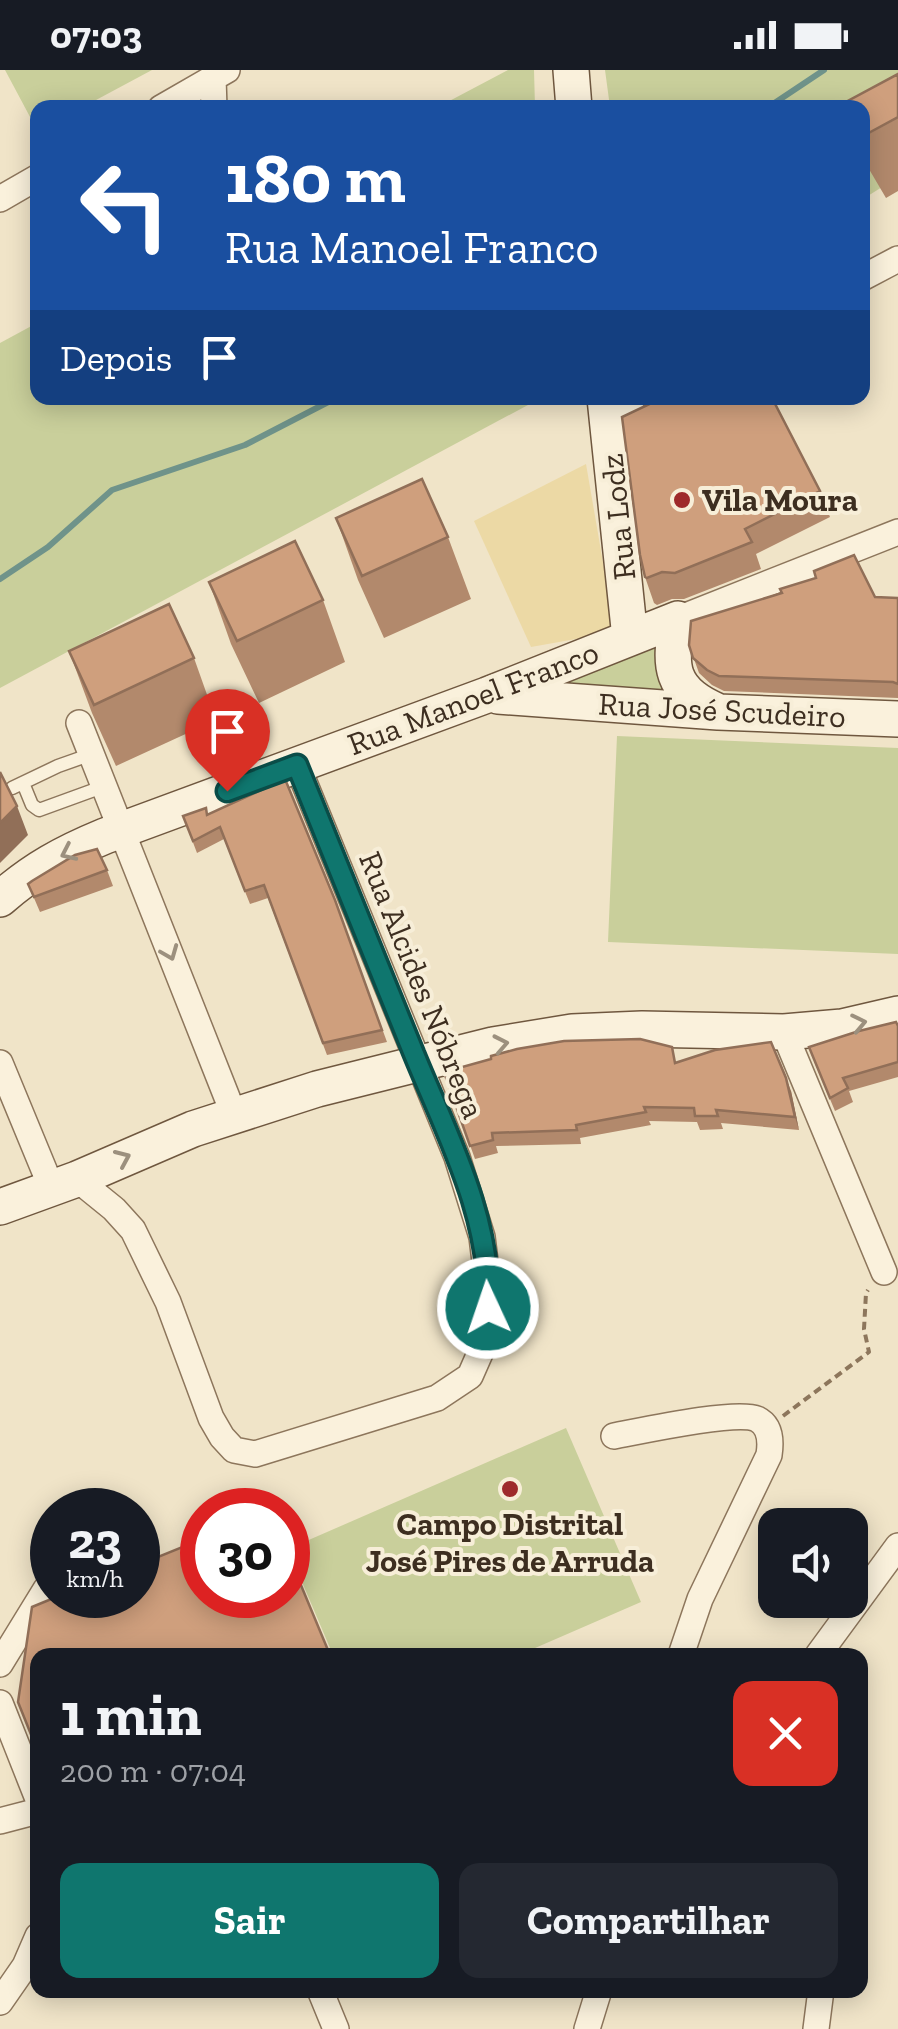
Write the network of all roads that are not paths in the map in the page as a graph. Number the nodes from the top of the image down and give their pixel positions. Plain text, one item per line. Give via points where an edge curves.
1 (570, 70) edge
2 (220, 74) edge
3 (175, 100) edge
4 (215, 100) edge
5 (573, 100) edge
6 (30, 181) edge
7 (0, 198) edge
8 (898, 259) edge
9 (870, 274) edge
10 (615, 405) edge
11 (898, 532) edge
12 (678, 619) junction
13 (630, 638) junction
14 (487, 696) junction
15 (718, 712) junction
16 (898, 719) edge
17 (79, 722) edge
18 (92, 754) junction
19 (297, 765) junction
20 (104, 786) junction
21 (122, 830) junction
22 (0, 898) edge
23 (898, 1014) edge
24 (784, 1032) junction
25 (0, 1063) edge
26 (418, 1064) junction
27 (234, 1115) junction
28 (30, 1200) edge
29 (884, 1272) road end
30 (614, 1436) dead end
31 (898, 1546) edge
32 (30, 1615) edge
33 (836, 1644) edge
34 (683, 1648) edge
35 (0, 1664) edge
36 (0, 1703) edge
37 (30, 1778) edge
38 (30, 1813) edge
39 (0, 1822) edge
40 (30, 1954) edge
41 (323, 1998) edge
42 (597, 1998) edge
43 (820, 1998) edge
44 (0, 2002) edge
45 (336, 2029) edge
46 (586, 2029) edge
47 (816, 2029) edge

1 - 5 street
2 - 3 street
2 - 4 street
6 - 7 street
8 - 9 street
10 - 13 street, Rua Lodz
11 - 12 street, Rua Manoel Franco
12 - 13 street, Rua Manoel Franco
12 - 15 street via 676,674 696,702
13 - 14 street, Rua Manoel Franco
14 - 15 street, Rua José Scudeiro
14 - 19 street, Rua Manoel Franco
15 - 16 street, Rua José Scudeiro
17 - 18 street
18 - 20 street
18 - 20 lane via 17,785 39,810
19 - 21 street, Rua Manoel Franco
19 - 26 street, Rua Alcides Nóbrega
20 - 21 street
21 -> 22 street, Rua Manoel Franco via 61,854
21 -> 27 street
24 -> 23 street
26 -> 24 street via 572,1032
24 - 29 street
25 - 28 street
26 - 27 street
26 - 28 street, Rua Alcides Nóbrega via 458,1157 482,1237 488,1286 482,1351 470,1376 437,1398 255,1454 234,1450 211,1418 133,1230 114,1209
28 -> 27 street
30 - 34 street via 738,1417 767,1428 770,1454
31 - 33 street
32 - 35 street
36 - 37 street
38 - 39 street
40 - 44 street
41 - 45 street
42 - 46 street
43 - 47 street

